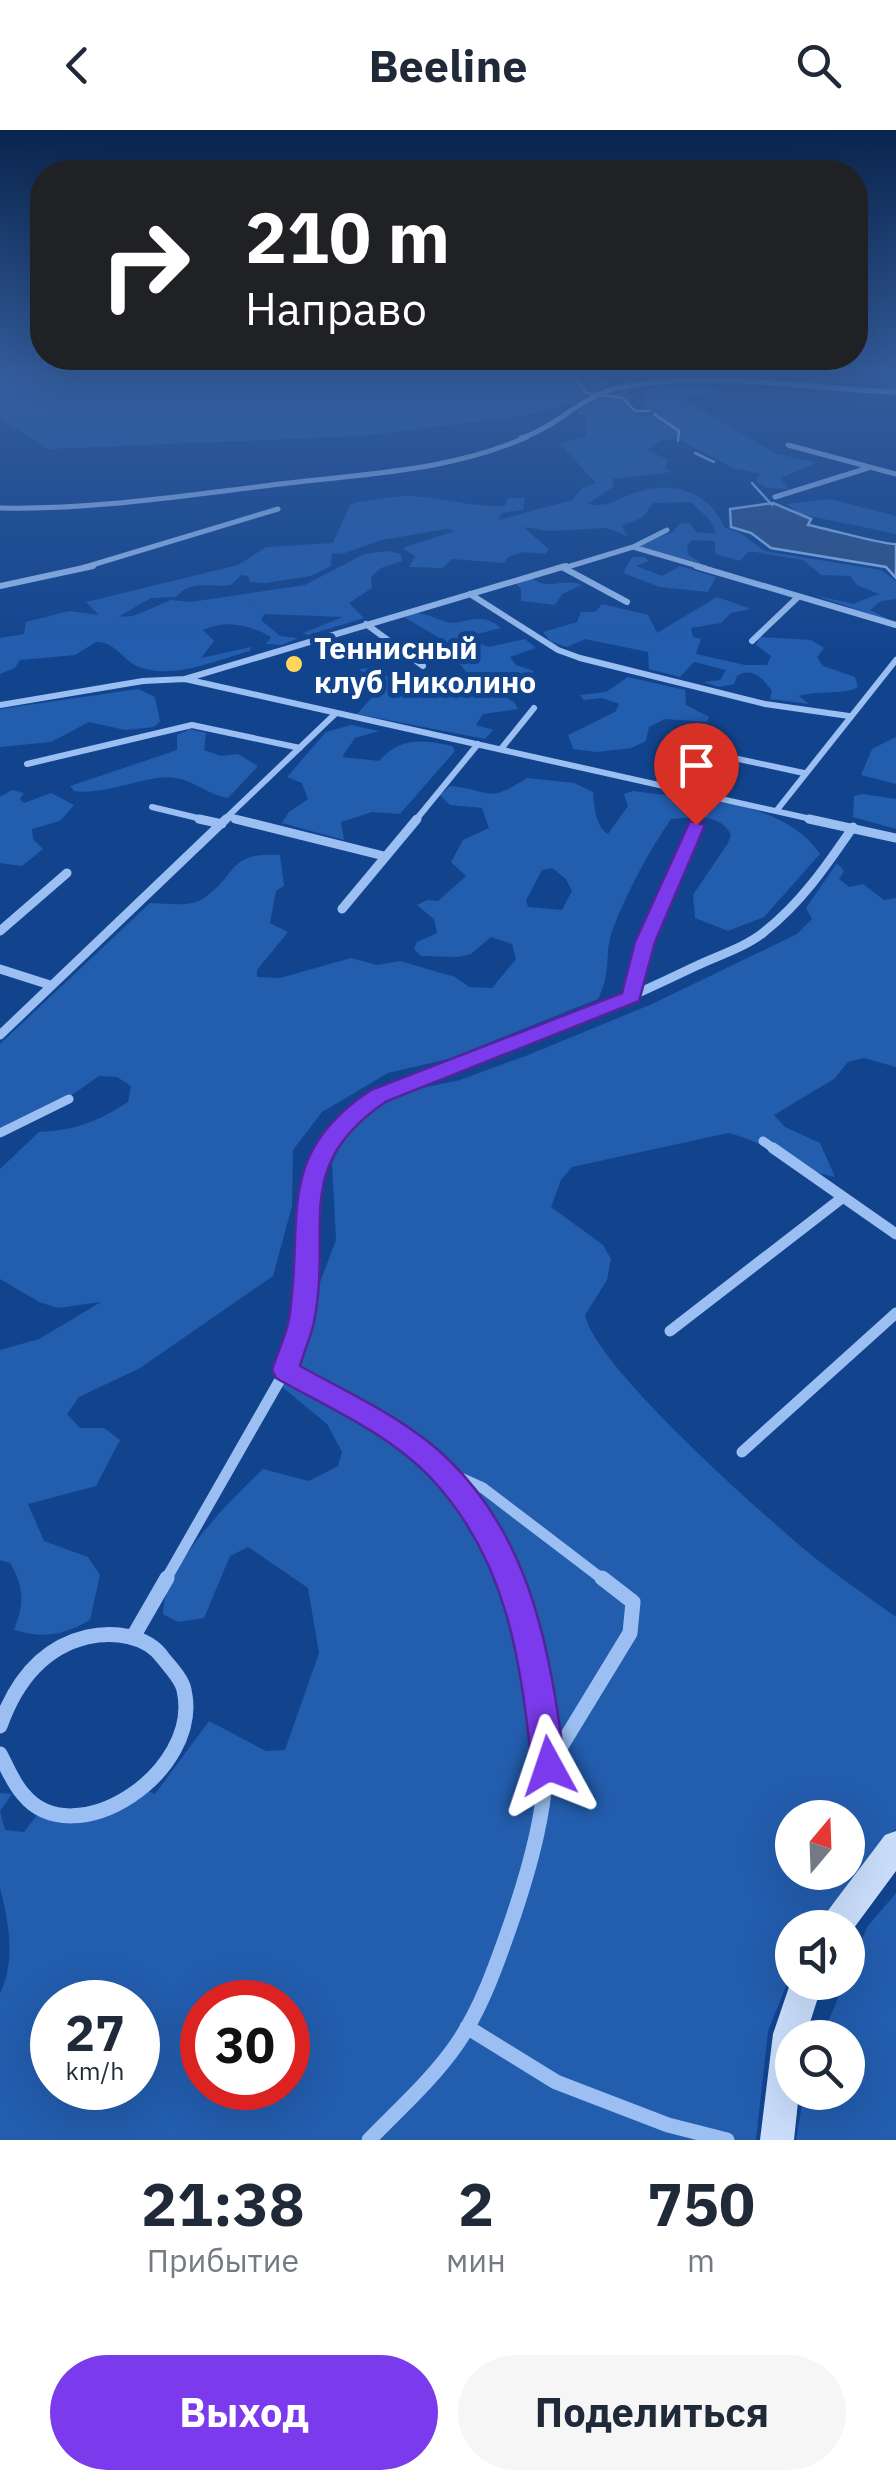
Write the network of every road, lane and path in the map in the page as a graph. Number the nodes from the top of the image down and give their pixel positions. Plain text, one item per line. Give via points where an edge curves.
1 (452, 467) edge
2 (865, 467) edge
3 (869, 468) junction
4 (896, 474) edge
5 (775, 497) dead end
6 (0, 508) edge
7 (278, 508) dead end
8 (667, 530) dead end
9 (633, 547) junction
10 (562, 567) junction
11 (0, 586) edge
12 (470, 594) junction
13 (798, 596) junction
14 (628, 602) dead end
15 (366, 624) junction
16 (896, 625) edge
17 (752, 642) dead end
18 (896, 660) edge
19 (423, 666) dead end
20 (186, 680) junction
21 (0, 705) edge
22 (534, 708) dead end
23 (336, 713) junction
24 (850, 716) junction
25 (478, 744) junction
26 (682, 747) dead end
27 (300, 748) junction
28 (501, 749) junction
29 (27, 764) dead end
30 (804, 772) junction
31 (152, 807) dead end
32 (777, 810) junction
33 (226, 820) junction
34 (696, 825) dead end
35 (853, 827) junction
36 (896, 838) edge
37 (384, 856) junction
38 (67, 872) dead end
39 (342, 909) dead end
40 (0, 931) edge
41 (0, 969) edge
42 (50, 985) junction
43 (632, 997) junction
44 (0, 1035) edge
45 (69, 1099) dead end
46 (0, 1133) edge
47 (763, 1141) dead end
48 (842, 1198) junction
49 (896, 1234) edge
50 (896, 1313) edge
51 (670, 1331) dead end
52 (285, 1370) junction
53 (742, 1452) dead end
54 (440, 1468) junction
55 (134, 1636) junction
56 (0, 1726) edge
57 (0, 1754) edge
58 (549, 1766) junction
59 (5, 1785) edge
60 (896, 1846) edge
61 (848, 1910) edge
62 (801, 2000) edge
63 (467, 2027) junction
64 (370, 2140) edge
65 (727, 2140) edge
66 (777, 2140) edge

1 - 6 street via 102,507
2 - 3 street
3 - 4 street
3 - 5 street
7 - 11 street via 97,565
8 - 9 street
9 - 10 street
9 - 13 street
10 - 12 street
10 - 14 street
12 - 15 street
12 - 24 street via 580,658 765,704
13 - 16 street
13 - 17 street
15 - 19 street
15 - 20 street
18 - 24 street
20 - 21 street
20 - 23 street
22 - 28 street
23 - 25 street
23 - 27 street
24 - 30 street
25 - 28 street
25 - 37 street
26 - 30 street
27 - 29 street via 192,726
27 - 33 street
28 - 32 street
30 - 32 street
31 - 33 street
32 - 35 street
33 - 37 street
33 - 42 street
34 - 43 street via 645,942
35 - 36 street
35 - 43 street via 816,881 762,934
37 - 39 street
38 - 40 street
41 - 42 street
42 - 44 street
43 - 52 street via 403,1083 339,1126 315,1165 302,1320
45 - 46 street
47 - 48 street
48 - 49 street
48 - 51 street
50 - 53 street
52 - 54 street via 394,1432
52 - 55 street
54 - 58 street via 486,1532 525,1612
54 - 58 street via 483,1488 633,1602 630,1633
55 - 56 street via 101,1634 47,1654 24,1674
55 - 59 street via 174,1666 185,1692 186,1723 175,1754 154,1782 126,1803 93,1814 60,1814
57 - 59 street
58 - 63 street via 516,1902
60 - 61 main road
62 - 66 main road via 789,2034
63 - 64 street
63 - 65 street via 556,2082

